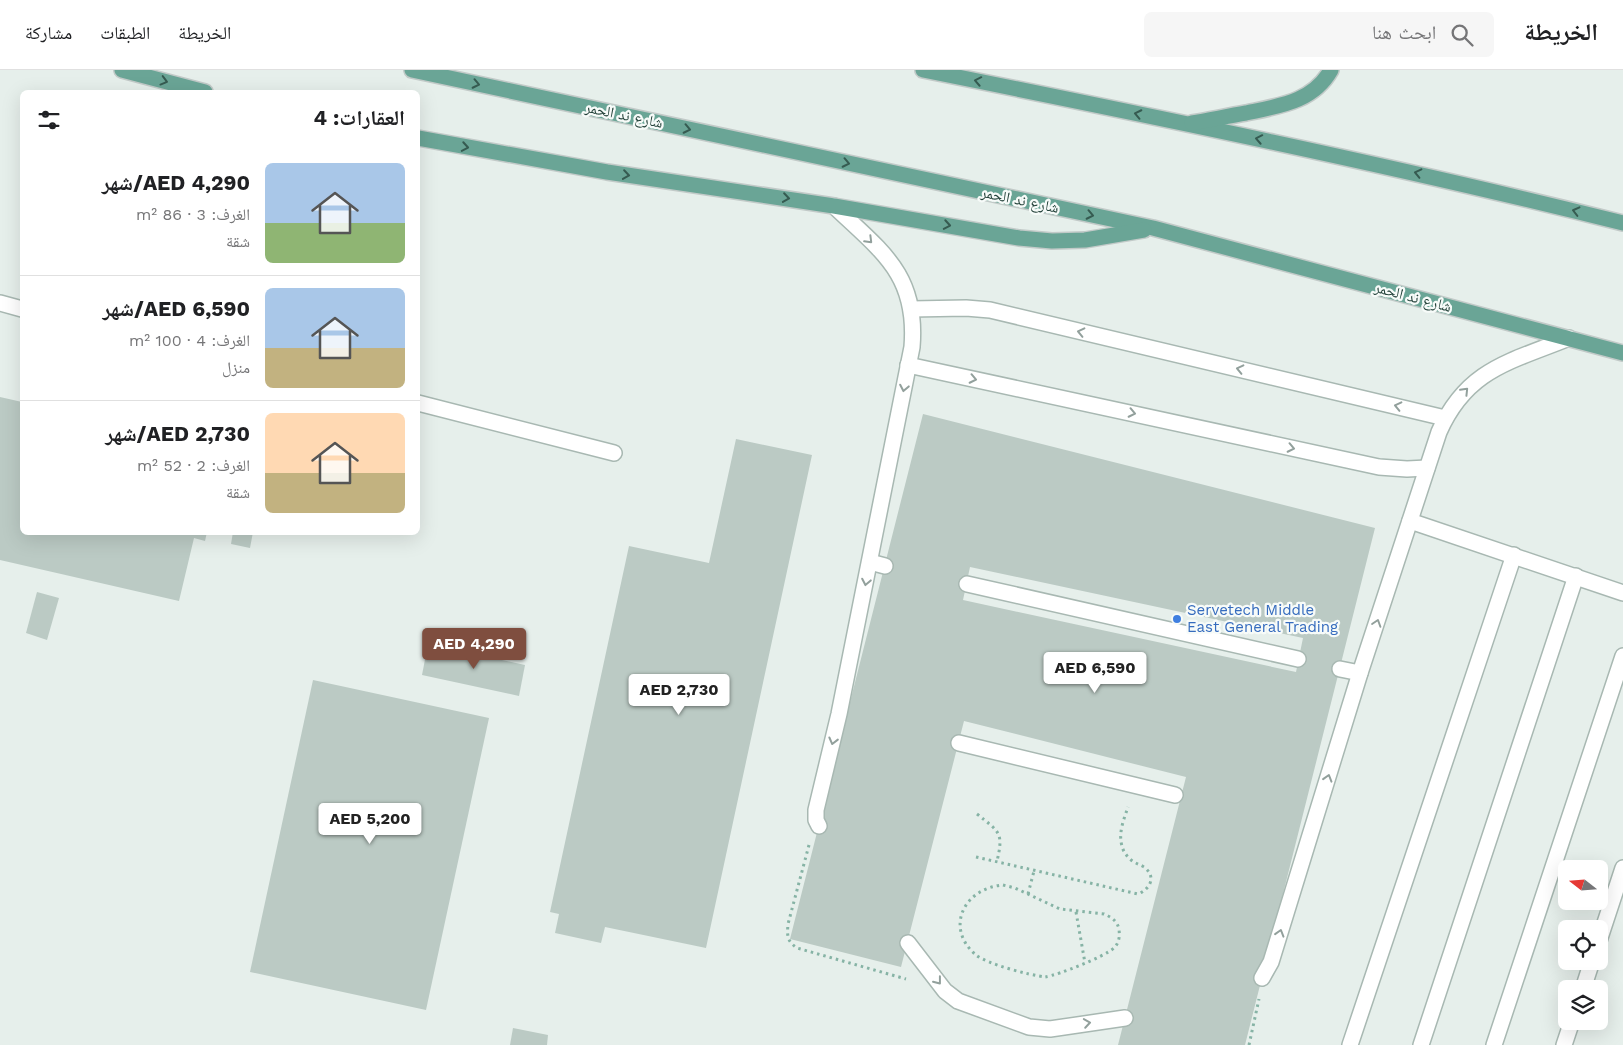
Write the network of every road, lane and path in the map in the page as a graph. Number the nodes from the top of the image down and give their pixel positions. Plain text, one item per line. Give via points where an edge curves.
1 (122, 70) edge
2 (412, 70) edge
3 (923, 70) edge
4 (1330, 70) edge
5 (197, 90) edge
6 (1185, 124) junction
7 (420, 138) edge
8 (834, 206) junction
9 (1623, 223) edge
10 (1153, 228) junction
11 (0, 303) edge
12 (20, 308) edge
13 (911, 309) junction
14 (1569, 338) junction
15 (1623, 353) edge
16 (908, 365) junction
17 (420, 404) edge
18 (1445, 418) junction
19 (614, 453) dead end
20 (1427, 468) junction
21 (1410, 521) junction
22 (1514, 555) junction
23 (870, 562) junction
24 (885, 566) dead end
25 (1576, 576) junction
26 (967, 584) dead end
27 (1623, 593) edge
28 (1623, 656) edge
29 (1298, 659) dead end
30 (1340, 670) dead end
31 (1360, 673) junction
32 (958, 743) dead end
33 (1133, 784) junction
34 (1175, 795) dead end
35 (977, 814) dead end
36 (817, 823) joint
37 (976, 856) dead end
38 (997, 861) junction
39 (1623, 868) edge
40 (1034, 871) junction
41 (1028, 894) junction
42 (1076, 912) junction
43 (1606, 920) edge
44 (908, 943) dead end
45 (1085, 962) junction
46 (1263, 976) joint
47 (908, 980) dead end
48 (1125, 1018) dead end
49 (1569, 1030) edge
50 (1249, 1045) edge
51 (1350, 1045) edge
52 (1421, 1045) edge
53 (1494, 1045) edge
54 (1564, 1045) edge

1 -> 5 main road
2 -> 10 main road, شارع ند الحمر
6 -> 3 main road
4 - 6 main road via 1316,88 1287,105
9 -> 6 main road via 1419,174
7 -> 8 main road via 607,172
8 -> 10 main road via 1019,238 1084,240
8 -> 13 lane via 890,260 907,292
10 - 14 main road, شارع ند الحمر
11 - 12 lane
13 - 16 lane via 913,328
18 -> 13 lane via 990,310
14 - 15 main road, شارع ند الحمر
18 -> 14 lane via 1455,402 1481,376
16 -> 20 lane via 1379,467
16 -> 23 lane
17 - 19 lane
18 - 20 lane
20 - 21 lane
21 - 22 lane
31 -> 21 lane
22 - 25 lane
22 - 51 lane
23 - 24 lane
23 -> 36 lane via 843,715 819,798
25 - 27 lane
25 - 52 lane
26 - 29 lane
28 - 53 lane
30 - 31 lane
46 -> 31 lane via 1271,962
32 - 33 lane
33 - 34 lane
33 - 40 path via 1120,835 1121,845 1130,860 1150,874 1146,891 1138,894
35 - 38 path via 1000,837
36 - 47 path via 788,924 789,943
37 - 38 path
38 - 40 path
39 - 43 lane
40 - 41 path
41 - 42 path via 1060,909
41 - 45 path via 1003,885 990,886 974,895 963,911 960,923 968,947 989,962 1045,977
42 - 45 path
42 - 45 path via 1110,916 1120,932 1113,949
44 -> 48 lane via 945,991 958,1001 1029,1027 1050,1029
46 - 50 path
49 - 54 lane

